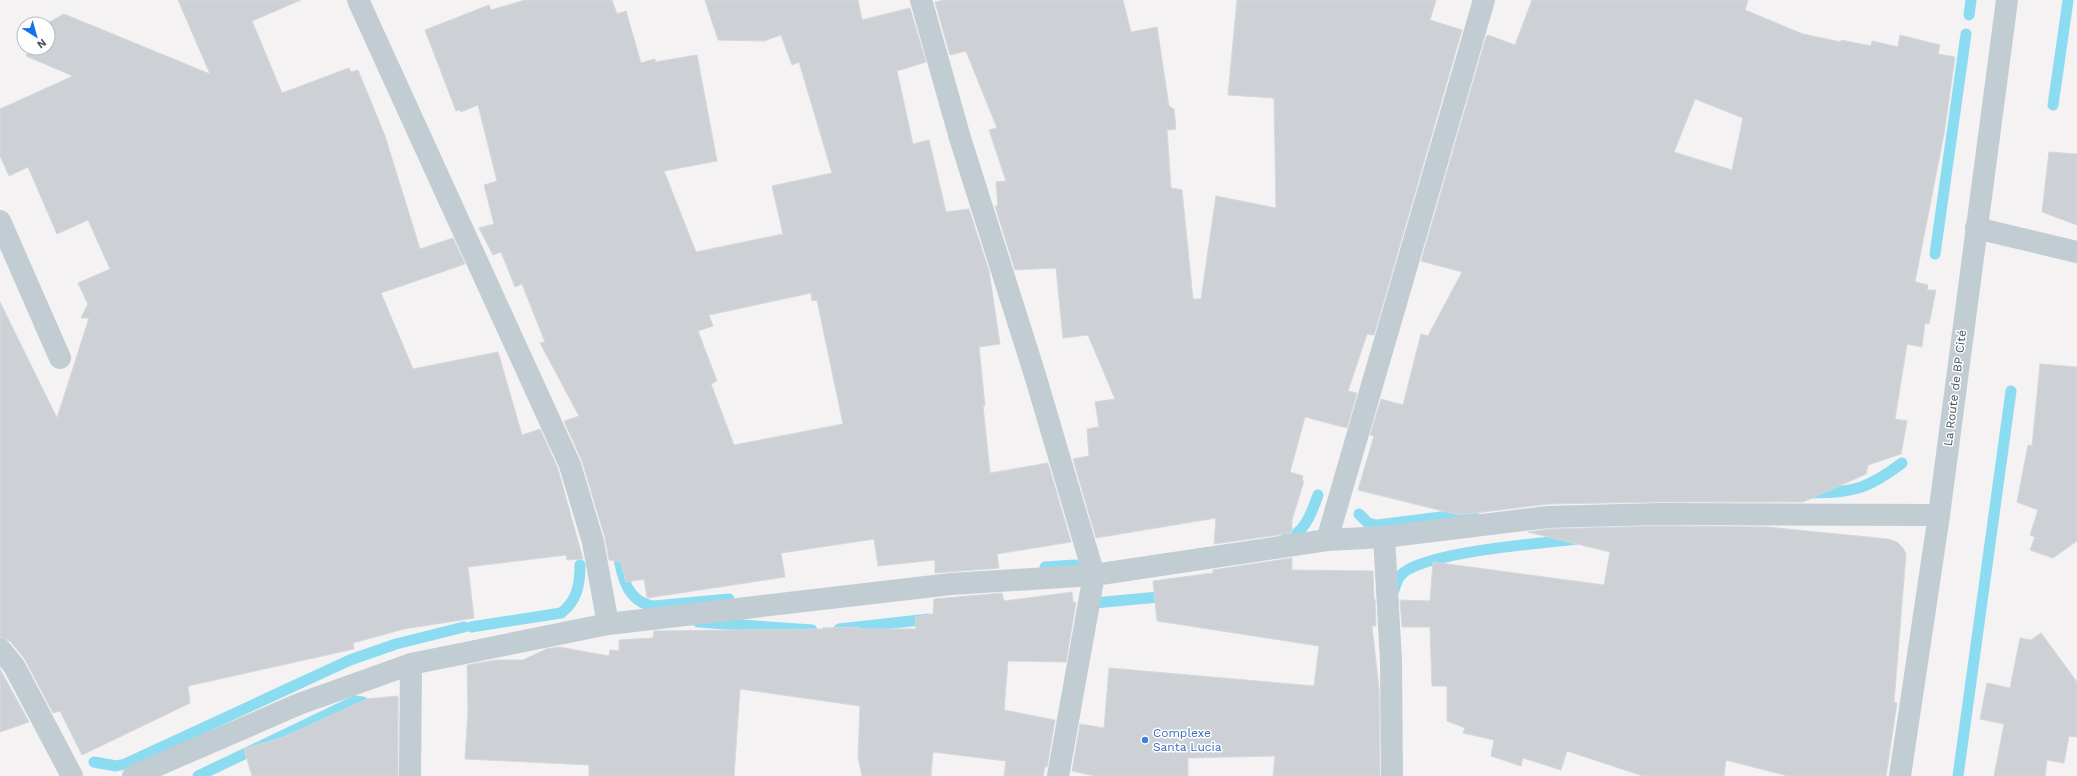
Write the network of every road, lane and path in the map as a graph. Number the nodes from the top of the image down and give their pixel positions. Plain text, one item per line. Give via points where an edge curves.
1 (358, 0) edge
2 (921, 0) edge
3 (1484, 0) edge
4 (2007, 0) edge
5 (0, 221) edge
6 (1976, 228) junction
7 (2077, 252) edge
8 (60, 358) dead end
9 (1939, 515) junction
10 (1384, 537) junction
11 (1327, 540) junction
12 (1094, 575) junction
13 (608, 624) junction
14 (0, 649) edge
15 (410, 664) junction
16 (72, 776) edge
17 (133, 776) edge
18 (410, 776) edge
19 (1058, 776) edge
20 (1392, 776) edge
21 (1900, 776) edge

1 - 13 street via 570,465 593,542
2 - 12 street via 960,138 1035,375
3 - 11 street
4 - 6 street, La Route de BP Cité
5 - 8 street
6 - 7 street
6 - 9 street, La Route de BP Cité
9 - 10 street via 1659,514 1548,517
9 - 21 street, La Route de BP Cité
10 - 11 street
10 - 20 street
11 - 12 street
12 - 13 street via 951,584
12 - 19 street
13 - 15 street
14 - 16 street via 14,666
15 - 17 street via 299,704
15 - 18 street

